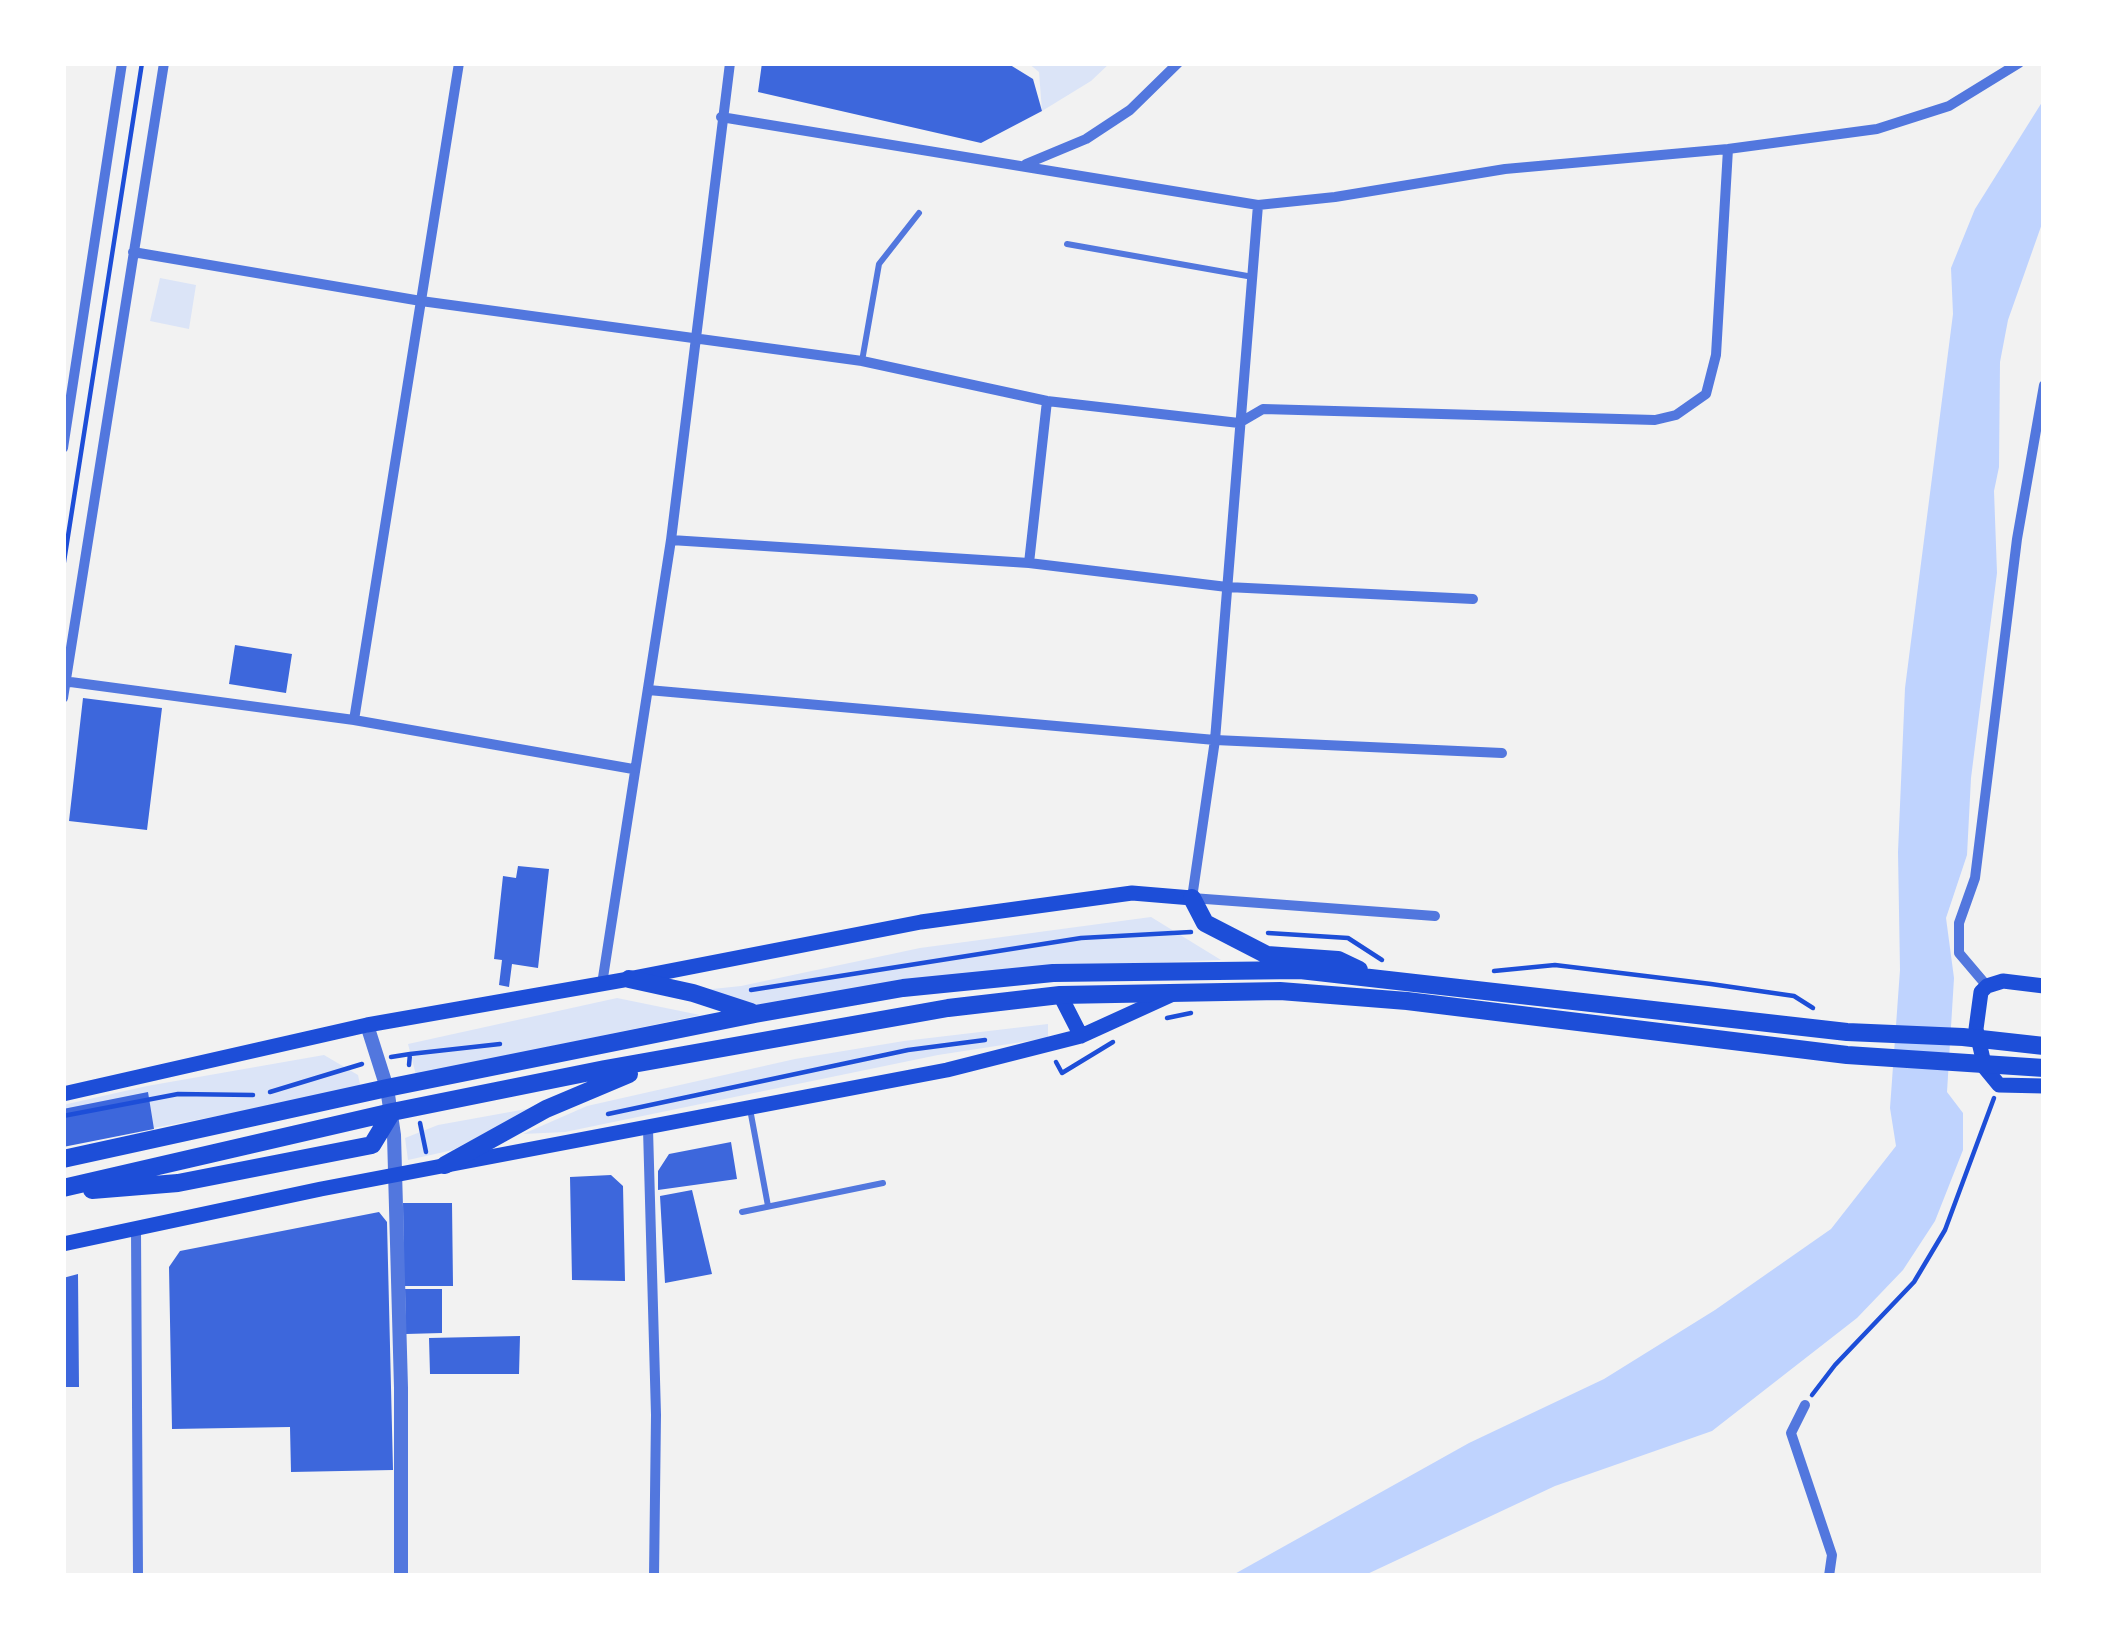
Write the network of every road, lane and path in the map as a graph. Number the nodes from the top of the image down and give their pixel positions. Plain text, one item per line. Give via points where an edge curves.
1 (122, 63) edge
2 (142, 63) edge
3 (164, 63) edge
4 (459, 63) edge
5 (730, 63) edge
6 (1178, 63) edge
7 (2019, 63) edge
8 (721, 117) junction
9 (1728, 149) junction
10 (1023, 166) junction
11 (1258, 205) junction
12 (919, 213) dead end
13 (1067, 244) dead end
14 (134, 252) junction
15 (1253, 278) junction
16 (422, 302) junction
17 (697, 339) junction
18 (862, 361) junction
19 (2044, 386) edge
20 (1047, 401) junction
21 (1239, 424) junction
22 (63, 448) edge
23 (2038, 449) edge
24 (671, 540) junction
25 (1029, 563) junction
26 (63, 568) edge
27 (1227, 586) junction
28 (1473, 599) dead end
29 (64, 682) edge
30 (648, 690) junction
31 (63, 698) edge
32 (354, 720) junction
33 (1215, 740) junction
34 (1502, 753) dead end
35 (633, 769) junction
36 (1192, 898) junction
37 (1435, 916) dead end
38 (1374, 977) junction
39 (629, 980) junction
40 (602, 984) junction
41 (1987, 986) junction
42 (2044, 986) edge
43 (1173, 994) junction
44 (1060, 995) junction
45 (755, 1014) junction
46 (367, 1024) junction
47 (1081, 1036) junction
48 (2044, 1046) edge
49 (679, 1056) junction
50 (2044, 1068) edge
51 (1999, 1085) junction
52 (2044, 1086) edge
53 (387, 1088) junction
54 (63, 1094) edge
55 (750, 1109) junction
56 (392, 1112) junction
57 (647, 1129) junction
58 (63, 1159) edge
59 (446, 1165) junction
60 (396, 1174) junction
61 (883, 1183) dead end
62 (63, 1189) edge
63 (768, 1207) junction
64 (742, 1212) dead end
65 (136, 1230) junction
66 (63, 1244) edge
67 (1804, 1405) joint
68 (138, 1576) edge
69 (401, 1576) edge
70 (654, 1576) edge
71 (1829, 1576) edge

1 - 22 street
2 - 26 path
3 - 14 street
4 - 16 street
5 - 8 street
6 - 10 street via 1130,110
7 - 9 street via 1948,106 1877,128
8 - 10 street
8 - 17 street
9 - 11 street via 1504,169
9 - 21 street via 1716,355 1706,394 1676,416 1263,409
10 - 11 street
11 - 15 street
12 - 18 lane via 879,264
13 - 15 lane
14 - 16 street
14 - 29 street
15 - 21 street
16 - 17 street
16 - 32 street
17 - 18 street
17 - 24 street
18 - 20 street
19 - 23 street
20 - 21 street
20 - 25 street
21 - 27 street
23 - 41 street via 1975,878 1959,923 1959,953
24 - 25 street
24 - 30 street
25 - 27 street
27 - 28 street
27 - 33 street
29 - 31 street
29 - 32 street
30 - 33 street
30 - 35 street
32 - 35 street
33 - 34 street
33 - 36 street
35 - 40 street
36 - 37 street
36 - 38 highway via 1205,923 1267,955 1338,960
36 - 39 main road via 1132,892 921,922
38 - 45 highway via 1053,973
38 - 48 highway via 1847,1032
39 - 40 main road
39 - 45 highway
40 - 46 main road
41 - 42 main road
41 - 51 main road via 1976,1029 1985,1068
43 - 44 highway
43 - 47 main road
43 - 50 highway via 1407,1001 1847,1055
44 - 47 main road
44 - 49 highway
45 - 53 highway
46 - 53 street
46 - 54 main road
47 - 55 main road
49 - 56 highway
49 - 59 highway via 546,1108
51 - 52 main road
51 - 67 path via 1945,1230 1914,1282
53 - 56 street
53 - 58 highway
55 - 57 main road
55 - 63 lane
56 - 60 street
56 - 62 highway via 372,1145 178,1184
57 - 59 main road
57 - 70 street
59 - 60 main road
60 - 65 main road
60 - 69 street
61 - 63 lane
63 - 64 lane
65 - 66 main road
65 - 68 street
67 - 71 street via 1791,1433 1832,1555

